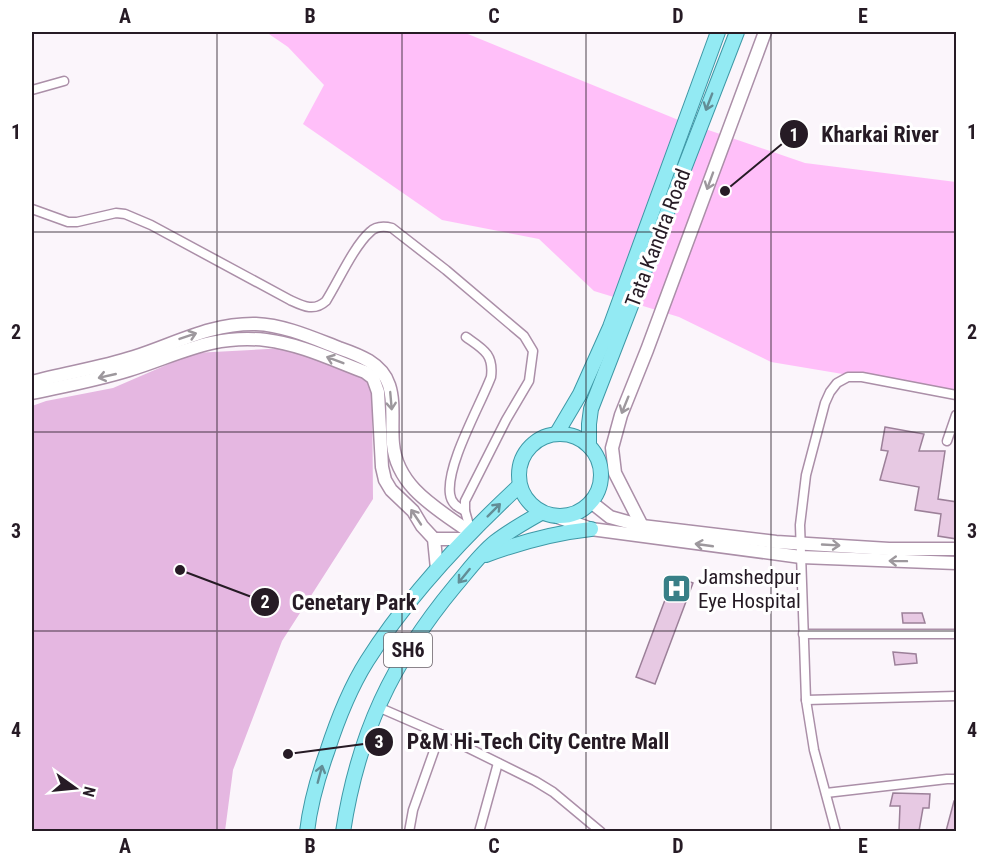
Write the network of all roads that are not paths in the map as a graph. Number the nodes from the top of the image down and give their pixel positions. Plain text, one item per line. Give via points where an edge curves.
1 (737, 32) edge
2 (765, 32) edge
3 (716, 37) edge
4 (64, 81) dead end
5 (32, 90) edge
6 (32, 209) edge
7 (615, 331) junction
8 (466, 337) dead end
9 (32, 382) edge
10 (32, 393) edge
11 (957, 395) edge
12 (957, 414) edge
13 (557, 433) junction
14 (947, 441) dead end
15 (590, 446) junction
16 (410, 485) junction
17 (519, 486) junction
18 (398, 496) junction
19 (591, 502) junction
20 (465, 511) junction
21 (541, 513) junction
22 (558, 517) junction
23 (642, 526) junction
24 (591, 529) junction
25 (468, 536) junction
26 (434, 539) junction
27 (801, 544) junction
28 (957, 549) edge
29 (482, 554) junction
30 (801, 557) junction
31 (957, 563) edge
32 (437, 570) junction
33 (803, 634) junction
34 (957, 634) edge
35 (957, 696) edge
36 (806, 700) junction
37 (378, 707) junction
38 (440, 734) junction
39 (498, 763) junction
40 (957, 779) edge
41 (826, 793) junction
42 (307, 831) edge
43 (343, 831) edge
44 (409, 831) edge
45 (479, 831) edge
46 (601, 831) edge
47 (836, 831) edge

1 -> 7 main road, Tata Kandra Road
2 -> 23 street via 612,448 615,473
3 - 7 main road
4 - 5 street
6 - 20 street via 69,222 125,214 312,308 326,301 370,232 386,226 392,228 524,336 533,351 529,381 465,501
7 - 13 main road
7 - 15 main road, Tata Kandra Road via 591,409
8 - 20 street via 490,357 492,366 452,475 450,494 454,505
9 -> 16 street via 124,360 215,328 258,324 279,327 360,356 384,375 391,396 395,457
18 -> 10 street via 385,480 382,467 378,392 373,378 290,344 256,339 220,340 130,369
11 - 27 street via 862,377 848,377 837,383 825,403 806,474
12 - 14 street
13 - 15 main road via 574,436
13 - 17 main road via 539,439 526,451 519,467
15 - 19 main road via 598,459 601,476
16 - 18 street
16 - 25 street
17 - 21 main road via 527,502
25 -> 17 main road, SH6
26 -> 18 street
19 - 22 main road via 576,513
19 - 23 street via 610,517
20 - 25 street
21 - 22 main road
21 - 29 main road, SH6
22 - 24 street
23 - 27 street
24 - 29 main road via 556,533
30 -> 24 street
25 - 26 street
25 - 29 main road
25 - 32 main road, SH6
26 - 32 street
27 -> 28 street
27 - 30 street
29 -> 37 main road, SH6 via 431,615 399,664
31 -> 30 street
30 - 33 street
42 -> 32 main road, SH6 via 334,730 366,661
33 - 34 street
33 - 36 street
35 - 36 street
36 - 41 street
37 - 38 street
37 - 43 main road, SH6 via 360,753
38 - 39 street
38 - 44 street
39 - 45 street
39 - 46 street via 553,792
40 - 41 street
41 - 47 street

